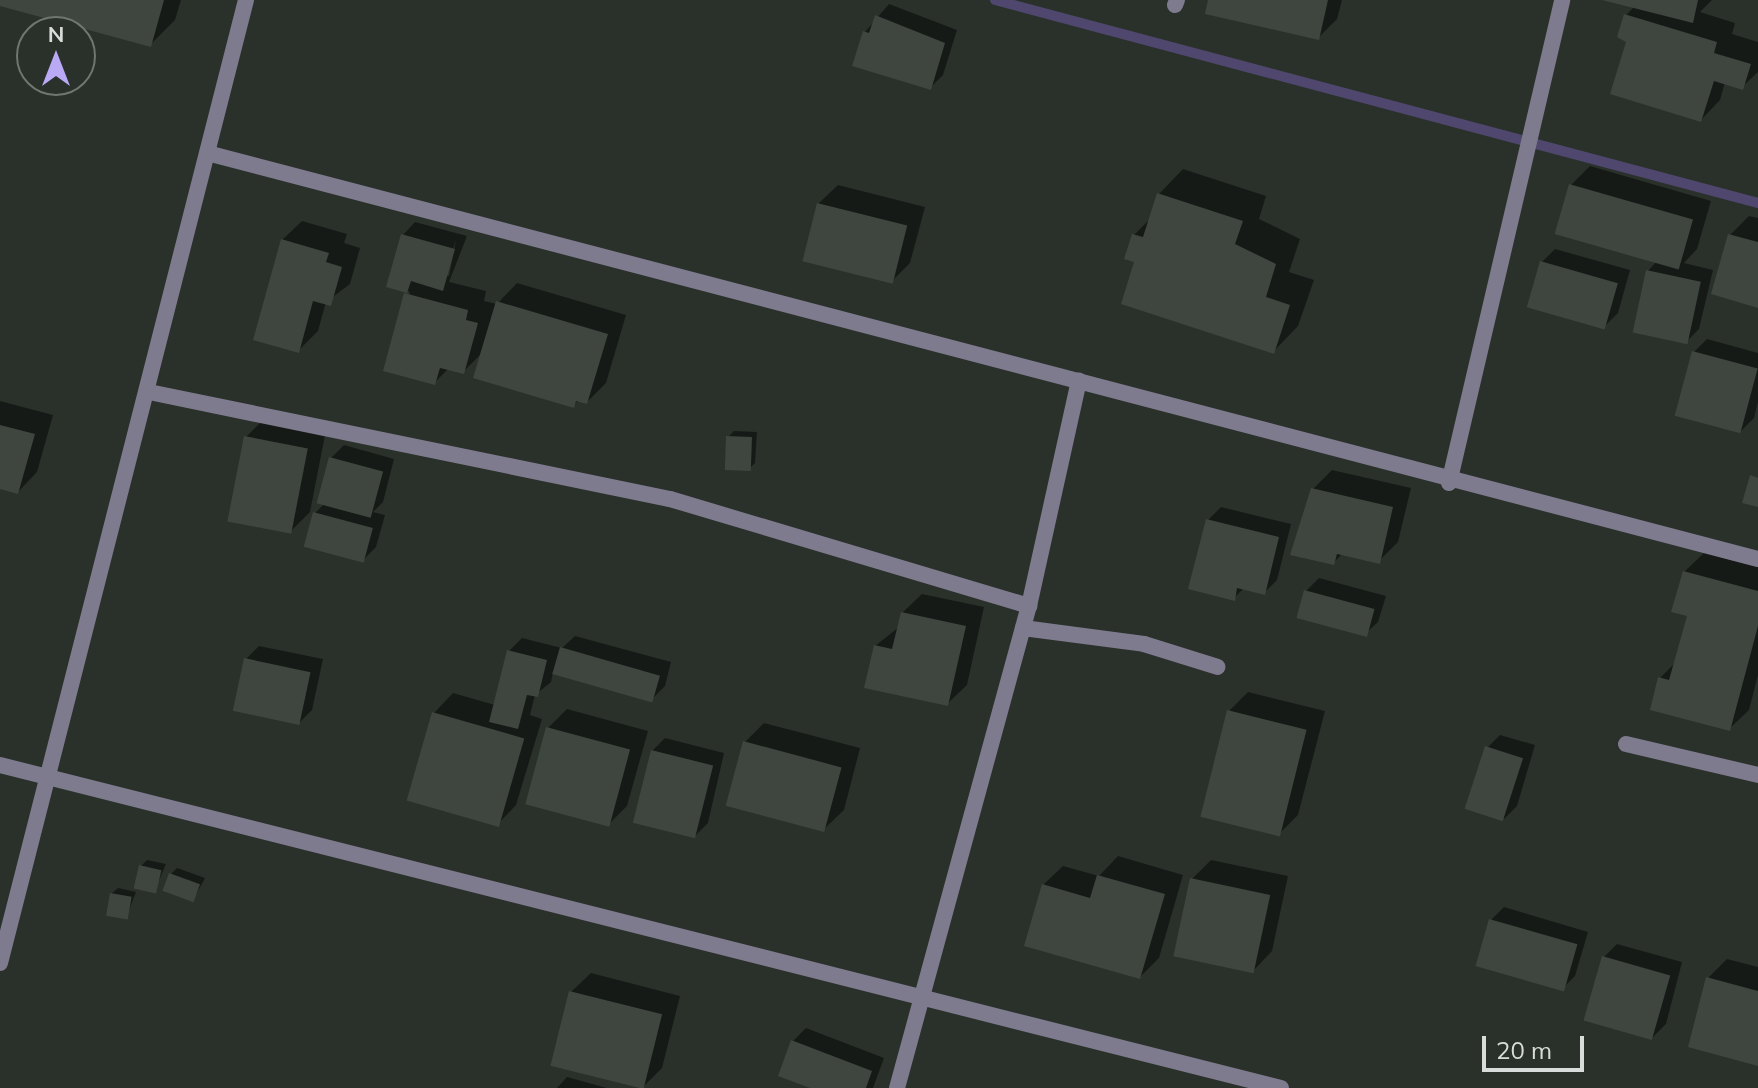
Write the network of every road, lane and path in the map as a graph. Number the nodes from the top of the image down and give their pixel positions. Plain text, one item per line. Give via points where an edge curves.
1 (246, 0) edge
2 (1562, 0) edge
3 (211, 154) junction
4 (1079, 380) junction
5 (149, 392) junction
6 (1449, 483) junction
7 (1758, 559) edge
8 (1029, 606) junction
9 (1023, 628) junction
10 (1218, 667) dead end
11 (1626, 744) dead end
12 (0, 765) edge
13 (1758, 775) edge
14 (49, 777) junction
15 (0, 963) edge
16 (924, 995) junction
17 (897, 1088) edge
18 (1281, 1088) edge

1 - 3 street
2 - 6 street
3 - 4 street
3 - 5 street
4 - 6 street
4 - 8 street
5 - 8 street via 670,499
5 - 14 street
6 - 7 street
8 - 9 street
9 - 10 street via 1144,644
9 - 16 street
11 - 13 street
12 - 14 street
14 - 15 street
14 - 16 street
16 - 17 street
16 - 18 street

